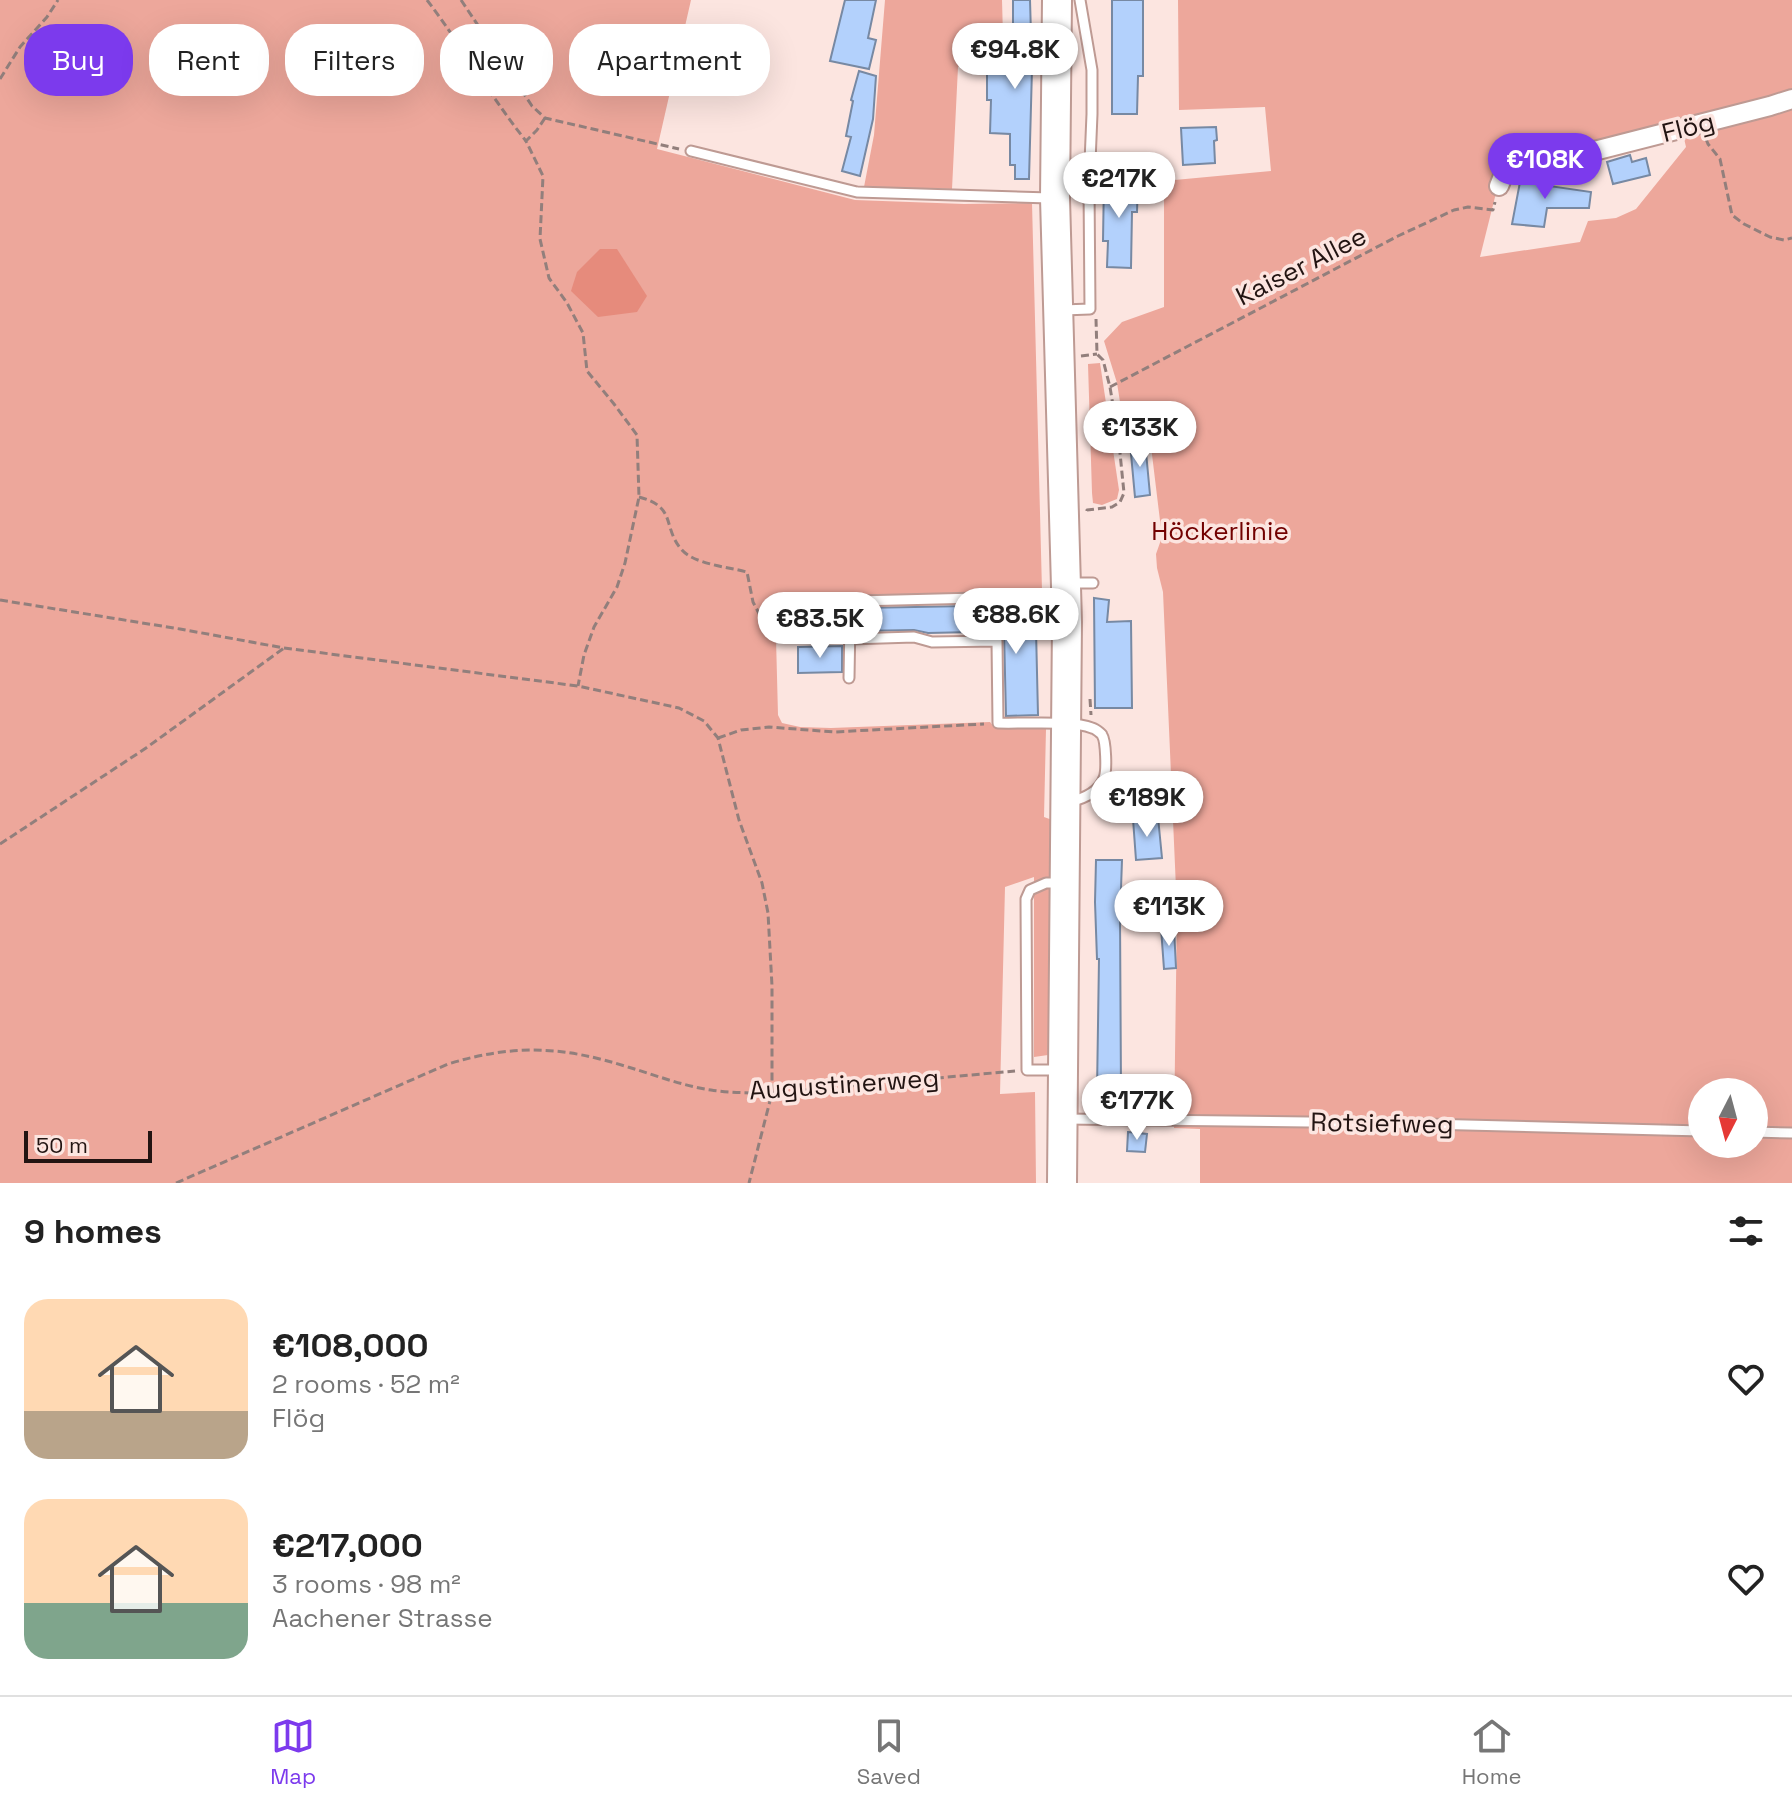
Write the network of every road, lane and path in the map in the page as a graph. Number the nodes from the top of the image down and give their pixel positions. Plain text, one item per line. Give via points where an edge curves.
1 (58, 0) edge
2 (427, 0) edge
3 (461, 0) edge
4 (1057, 0) edge
5 (1080, 0) edge
6 (0, 79) edge
7 (1792, 99) edge
8 (545, 118) junction
9 (1702, 123) junction
10 (526, 141) junction
11 (691, 151) joint
12 (1089, 172) junction
13 (1055, 185) junction
14 (1499, 186) joint
15 (1792, 238) edge
16 (1090, 309) junction
17 (1058, 310) junction
18 (1097, 354) junction
19 (1078, 356) dead end
20 (1110, 387) junction
21 (639, 497) junction
22 (1087, 510) dead end
23 (1075, 587) junction
24 (975, 599) junction
25 (0, 600) edge
26 (976, 625) dead end
27 (777, 628) dead end
28 (850, 639) junction
29 (284, 648) junction
30 (849, 678) dead end
31 (578, 686) junction
32 (998, 723) junction
33 (1067, 724) junction
34 (718, 738) junction
35 (1066, 803) junction
36 (0, 844) edge
37 (1065, 883) junction
38 (1027, 1070) junction
39 (1063, 1070) junction
40 (772, 1093) junction
41 (1062, 1119) junction
42 (1688, 1131) edge
43 (1768, 1132) edge
44 (1792, 1133) edge
45 (176, 1183) edge
46 (749, 1183) edge
47 (1062, 1183) edge

1 - 6 path
2 - 10 path
3 - 8 path
4 - 13 main road
5 - 12 lane via 1092,70
7 - 9 street, Flög
8 - 10 path
8 - 11 path
9 - 14 street, Flög via 1512,172
9 - 15 path via 1708,144 1720,159 1732,215 1770,237
10 - 21 path via 543,176 540,239 549,278 583,333 587,371 637,435
11 - 13 lane via 857,192
12 - 13 lane
12 - 16 lane
13 - 17 main road
14 - 20 path, Kaiser Allee via 1493,210 1454,210
16 - 17 lane
16 - 18 path via 1096,315
17 - 23 main road
18 - 19 path
18 - 20 path
20 - 22 path via 1124,493 1112,507
21 - 27 path via 654,500 666,513 681,550 697,561 747,572 753,602 766,627
21 - 31 path via 625,563 594,627
23 - 24 lane
23 - 33 main road
24 - 26 lane
24 - 28 lane via 857,601
25 - 29 path
28 - 30 lane
28 - 32 lane via 997,641
29 - 31 path
29 - 36 path
31 - 34 path via 679,708 704,721
32 - 33 lane
32 - 34 path via 834,732 769,727
33 - 35 main road
33 - 35 lane via 1101,733 1105,762 1098,788
34 - 40 path via 768,913
35 - 37 main road
37 - 38 lane via 1046,883 1030,890 1026,899
37 - 39 main road
38 - 39 lane
38 - 40 path, Augustinerweg
39 - 41 main road
40 - 45 path, Augustinerweg via 709,1090 561,1051 477,1055
40 - 46 path
41 - 42 lane, Rotsiefweg
41 - 47 main road
43 - 44 lane

